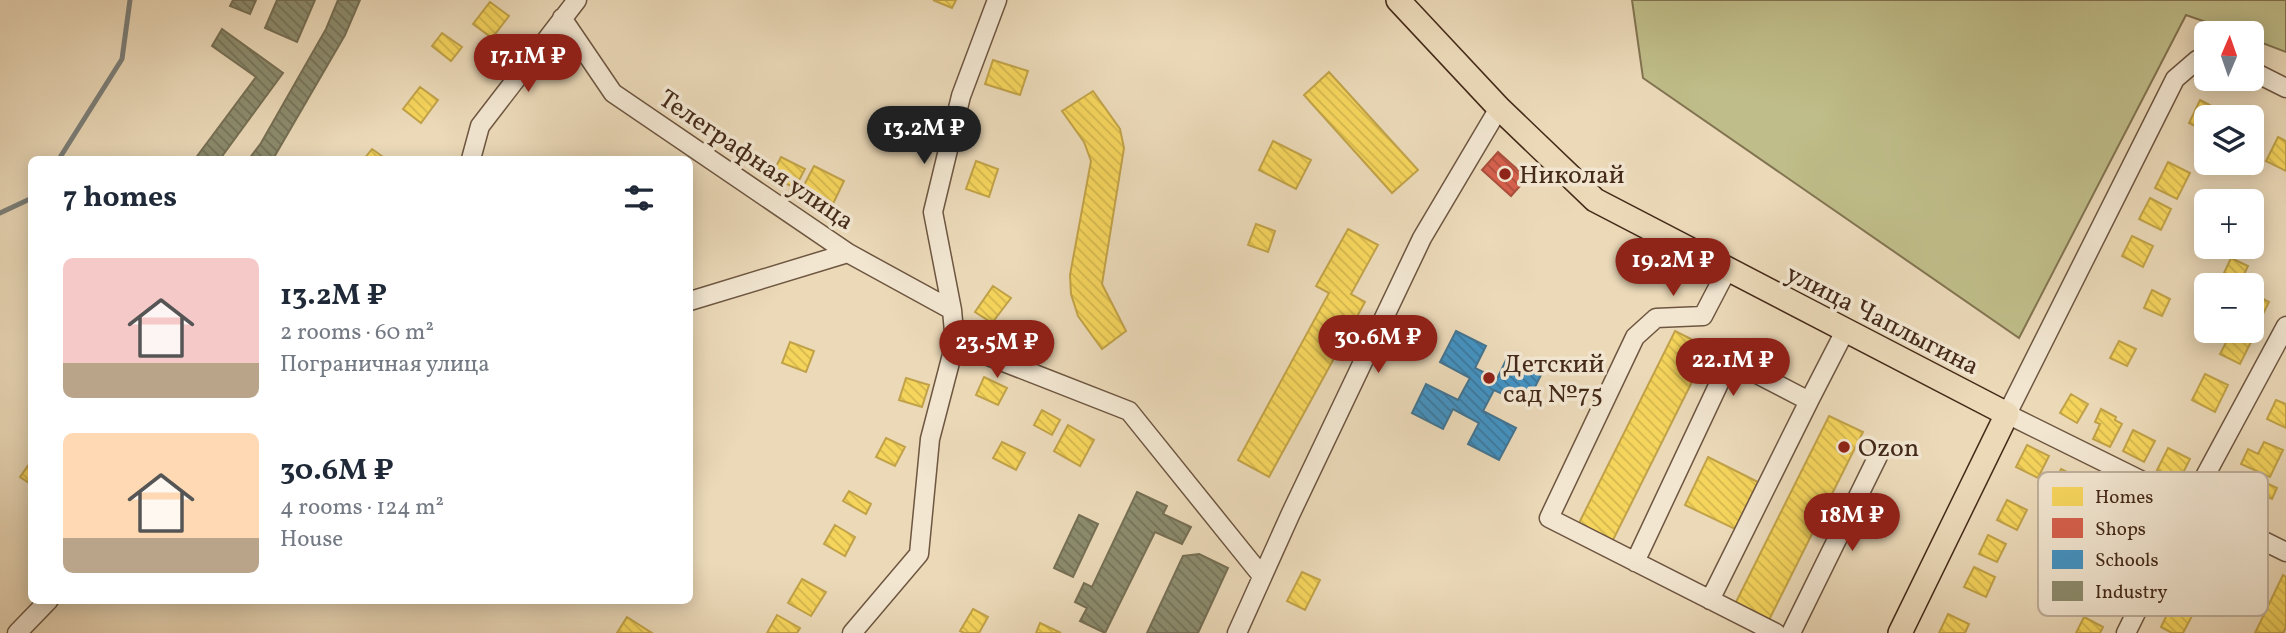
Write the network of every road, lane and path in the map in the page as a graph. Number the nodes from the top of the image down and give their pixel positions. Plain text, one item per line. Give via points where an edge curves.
1 (577, 0) edge
2 (998, 0) edge
3 (1398, 0) edge
4 (562, 18) junction
5 (2194, 66) edge
6 (2264, 77) edge
7 (2286, 88) edge
8 (1499, 107) junction
9 (472, 156) edge
10 (848, 253) junction
11 (1727, 270) junction
12 (693, 300) edge
13 (952, 310) junction
14 (1845, 331) junction
15 (2285, 332) edge
16 (954, 343) junction
17 (1809, 401) junction
18 (2007, 414) junction
19 (1878, 456) dead end
20 (2125, 472) edge
21 (2208, 472) edge
22 (2268, 543) edge
23 (2286, 552) edge
24 (1635, 562) junction
25 (1262, 576) junction
26 (1710, 600) junction
27 (45, 604) edge
28 (2134, 616) edge
29 (1753, 628) edge
30 (17, 633) edge
31 (852, 633) edge
32 (1237, 633) edge
33 (1776, 633) edge
34 (1791, 633) edge
35 (1899, 633) edge
36 (2126, 633) edge

1 - 4 street
2 - 13 street via 961,96 933,212
3 - 8 main road, улица Чаплыгина
4 - 9 street via 480,125
4 - 10 street, Телеграфная улица via 613,93
5 - 18 street via 2175,79
6 - 7 street
8 - 11 main road, улица Чаплыгина via 1595,200
8 - 25 street via 1422,238
10 - 12 street
10 - 13 street, Телеграфная улица
11 - 14 main road, улица Чаплыгина
11 - 24 street via 1703,316 1656,318 1635,337 1549,518
13 - 16 street
14 - 17 street
14 - 18 main road, улица Чаплыгина
15 - 21 street
16 - 25 street via 1129,411
16 - 31 street via 930,439 919,554
17 - 24 street via 1730,360
17 - 26 street
18 - 20 street, улица Чаплыгина
18 - 35 main road
19 - 34 street
22 - 23 street, улица Чаплыгина
24 - 26 street
25 - 32 street
26 - 29 street
27 - 30 street
28 - 36 street
29 - 33 street

